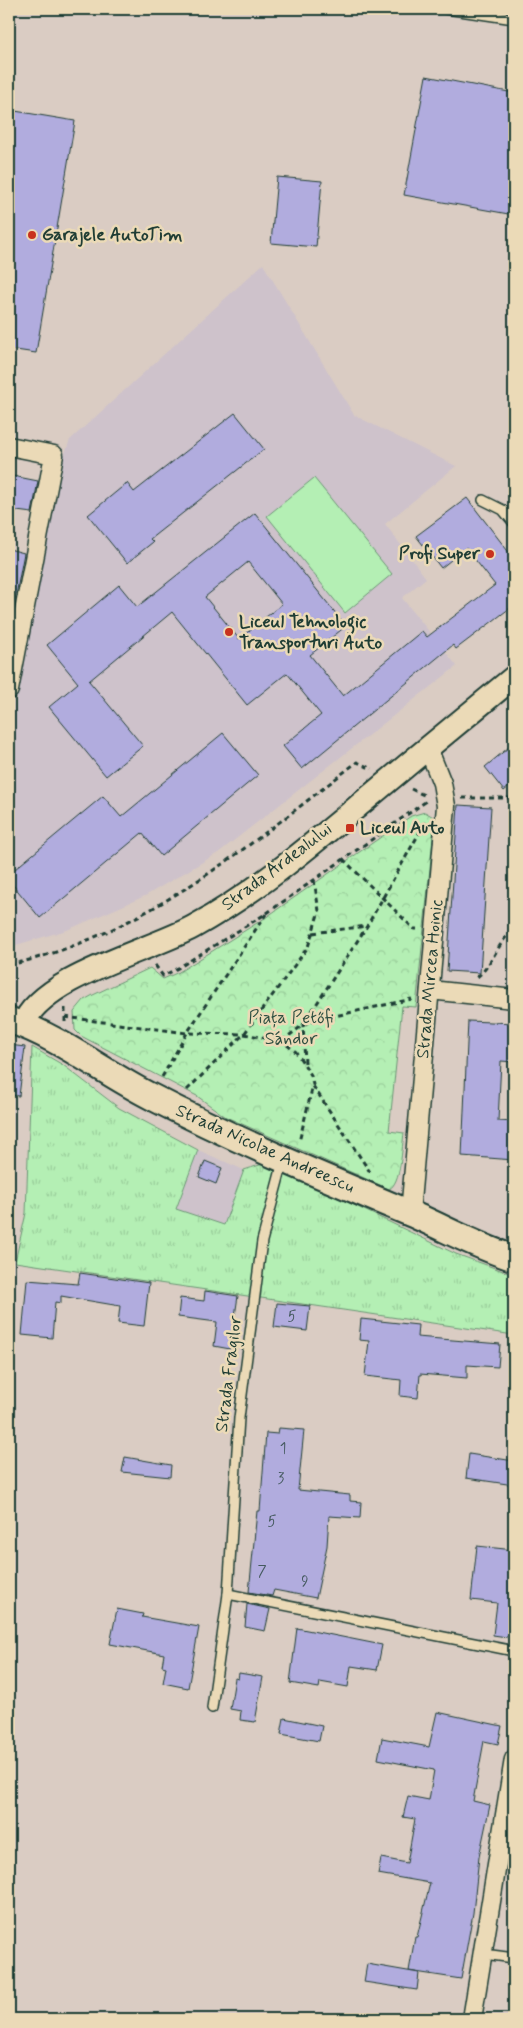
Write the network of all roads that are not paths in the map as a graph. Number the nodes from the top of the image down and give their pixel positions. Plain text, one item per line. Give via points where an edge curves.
1 (446, 9) edge
2 (514, 19) edge
3 (9, 446) edge
4 (483, 500) dead end
5 (514, 523) edge
6 (514, 677) edge
7 (9, 690) edge
8 (428, 748) junction
9 (422, 994) junction
10 (514, 999) edge
11 (16, 1023) edge
12 (291, 1151) junction
13 (410, 1213) junction
14 (514, 1258) edge
15 (228, 1594) junction
16 (514, 1651) edge
17 (212, 1708) dead end
18 (514, 1759) edge
19 (484, 1954) junction
20 (514, 1958) edge
21 (472, 2019) edge

1 - 2 lane
3 - 7 street via 54,455
4 - 5 lane via 503,510
6 - 8 street, Strada Ardealului
8 - 9 street, Strada Mircea Hoinic via 442,782 446,806 434,929
8 - 11 street, Strada Ardealului via 275,874 238,900 192,927 51,992
9 - 10 street via 455,992
9 - 13 street, Strada Mircea Hoinic
11 - 12 main road, Strada Nicolae Andreescu via 50,1038 120,1081
12 - 13 main road, Strada Nicolae Andreescu
12 - 15 lane, Strada Fragilor via 260,1251 239,1418
13 - 14 main road, Strada Nicolae Andreescu via 474,1244
15 - 16 lane
15 - 17 lane, Strada Fragilor
18 - 19 street
19 - 20 lane
19 - 21 street

